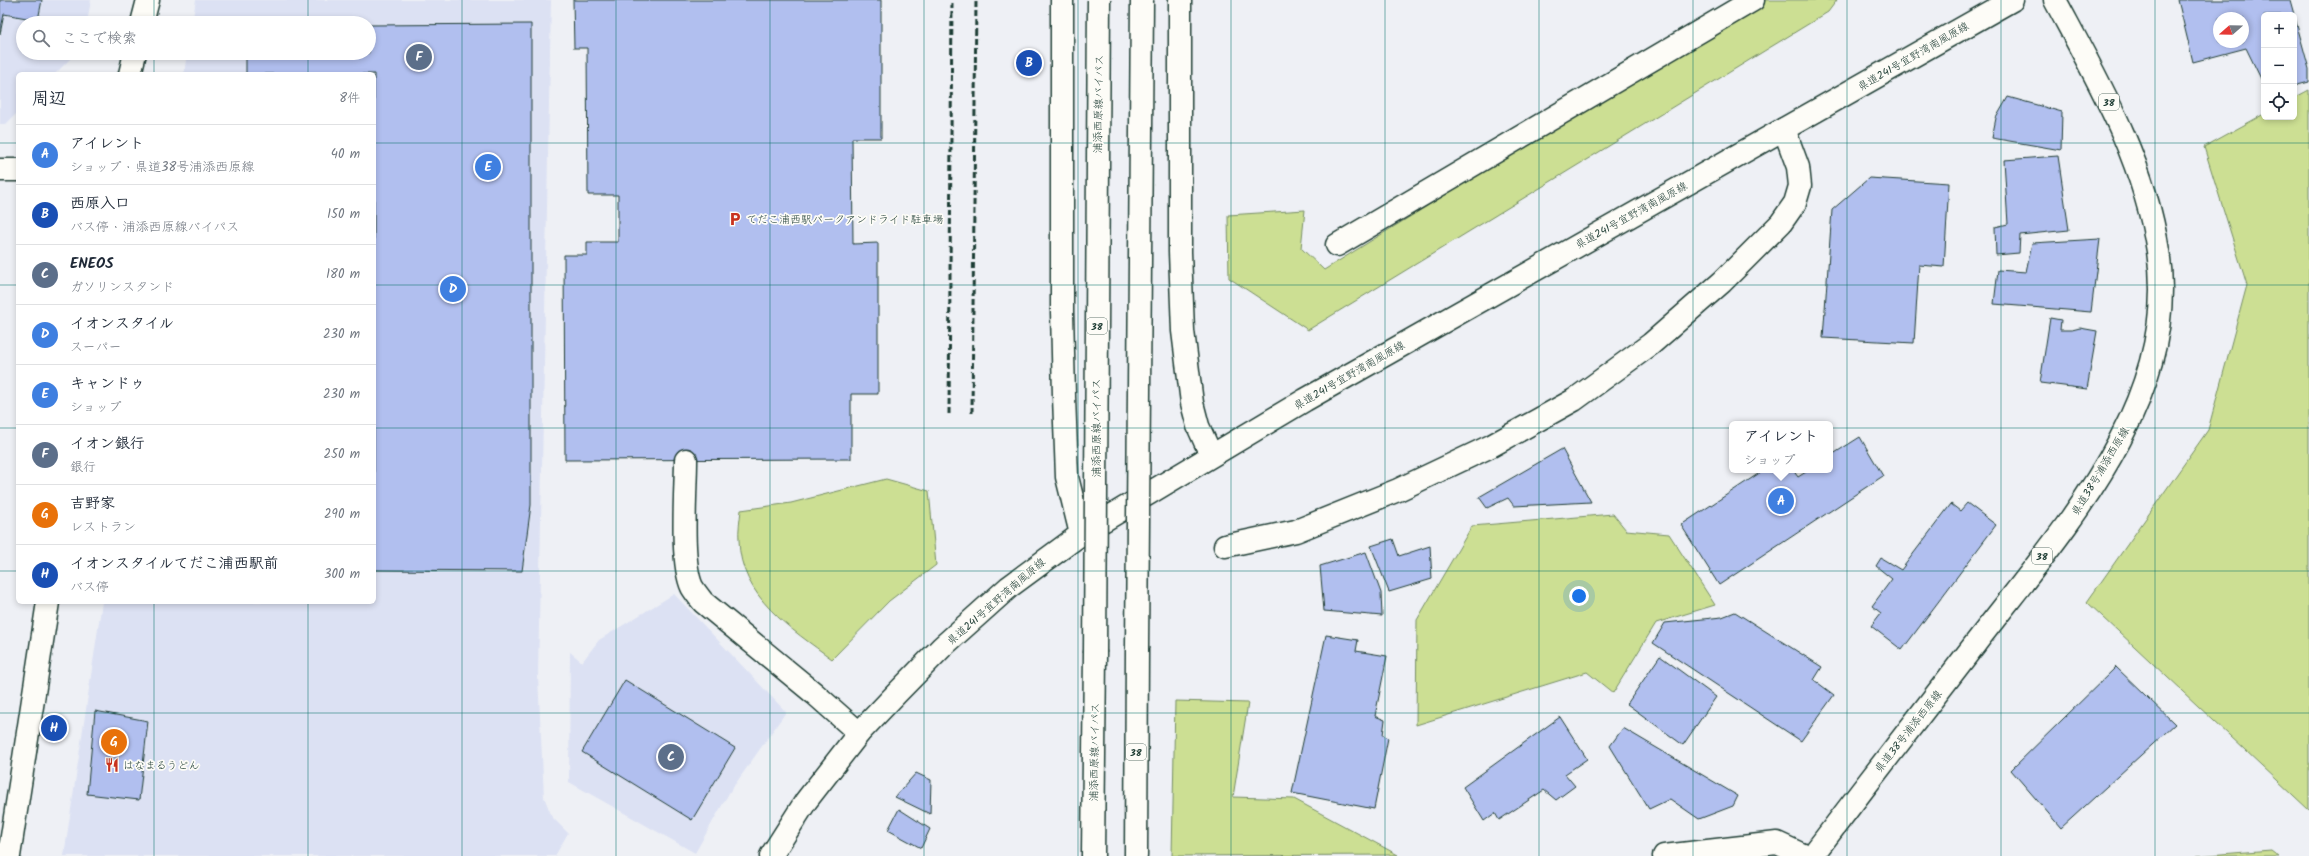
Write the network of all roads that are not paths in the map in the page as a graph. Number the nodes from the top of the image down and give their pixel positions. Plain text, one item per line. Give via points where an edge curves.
1 (148, 0) edge
2 (1062, 0) edge
3 (1099, 0) edge
4 (1142, 0) edge
5 (1180, 0) edge
6 (1753, 0) edge
7 (2012, 0) edge
8 (2055, 0) edge
9 (144, 16) edge
10 (133, 60) edge
11 (130, 72) edge
12 (1784, 129) junction
13 (0, 170) edge
14 (16, 170) edge
15 (1337, 246) dead end
16 (1211, 455) junction
17 (686, 460) dead end
18 (1081, 534) junction
19 (1225, 546) dead end
20 (48, 604) edge
21 (859, 733) junction
22 (7, 847) edge
23 (771, 856) edge
24 (1093, 856) edge
25 (1136, 856) edge
26 (1664, 856) edge
27 (1805, 856) edge
28 (1812, 856) edge

1 - 9 main road
2 - 18 main road via 1062,311 1067,477
3 - 24 main road, 浦添西原線バイパス / 38, bridge
4 - 25 main road, 38, bridge
5 - 16 main road via 1180,252 1186,367 1194,411
6 - 15 main road
7 - 12 main road, 県道241号宜野湾南風原線
8 - 28 main road, 県道38号浦添西原線 / 38 via 2120,123 2138,168 2150,210 2158,253 2161,293 2159,326 2151,360 2139,399 2123,436 2073,516
10 - 11 main road
12 - 16 main road, 県道241号宜野湾南風原線
12 - 19 main road via 1798,167 1800,186 1795,203 1781,223 1722,282 1651,344 1574,400 1491,446 1406,487 1296,531
13 - 14 main road
16 - 18 main road, 県道241号宜野湾南風原線
17 - 21 main road via 686,553 692,587 703,602
18 - 21 main road, 県道241号宜野湾南風原線 via 1042,561 942,647
20 - 22 main road
21 - 23 main road, 県道241号宜野湾南風原線 via 806,801
26 - 27 main road via 1777,843

